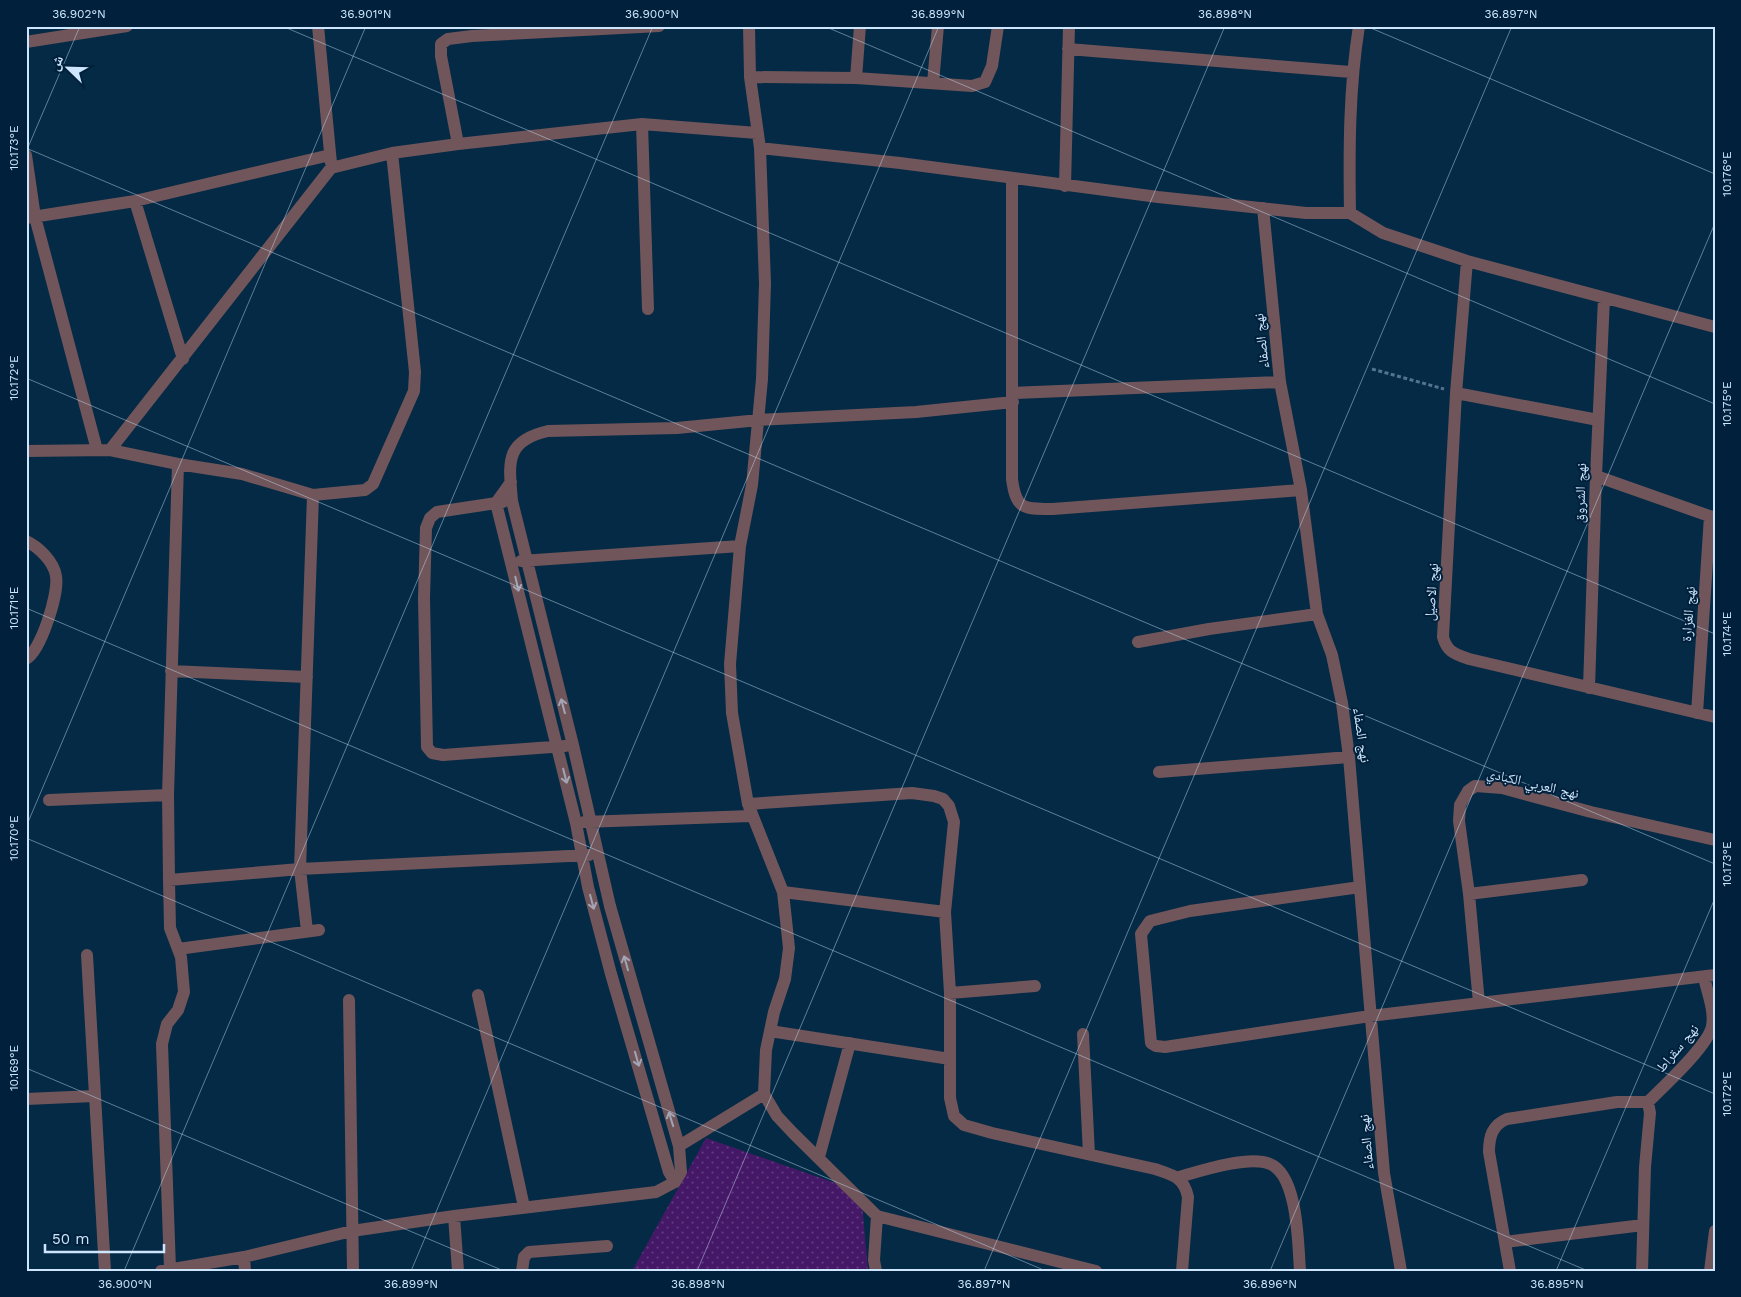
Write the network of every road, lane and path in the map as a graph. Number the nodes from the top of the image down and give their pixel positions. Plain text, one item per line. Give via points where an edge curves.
1 (127, 26) edge
2 (318, 26) edge
3 (659, 26) edge
4 (749, 26) edge
5 (860, 26) edge
6 (938, 26) edge
7 (998, 26) edge
8 (1069, 26) edge
9 (1359, 26) edge
10 (472, 31) edge
11 (26, 42) edge
12 (1068, 49) junction
13 (1351, 72) junction
14 (750, 77) junction
15 (856, 78) junction
16 (933, 82) junction
17 (642, 124) junction
18 (758, 133) junction
19 (458, 144) junction
20 (760, 148) junction
21 (392, 153) junction
22 (26, 155) edge
23 (331, 162) junction
24 (1012, 179) junction
25 (1065, 186) junction
26 (135, 201) junction
27 (1263, 208) junction
28 (1350, 213) junction
29 (31, 217) edge
30 (1467, 261) junction
31 (1604, 298) junction
32 (648, 309) dead end
33 (1715, 327) edge
34 (183, 358) junction
35 (1372, 369) dead end
36 (1280, 382) junction
37 (1456, 393) junction
38 (1013, 397) junction
39 (759, 420) junction
40 (1598, 420) junction
41 (97, 450) junction
42 (110, 450) junction
43 (26, 451) edge
44 (178, 464) junction
45 (1596, 476) junction
46 (511, 482) junction
47 (1301, 490) junction
48 (313, 495) junction
49 (512, 501) junction
50 (496, 503) junction
51 (1712, 517) edge
52 (26, 541) edge
53 (740, 546) junction
54 (528, 561) junction
55 (512, 562) junction
56 (1317, 614) junction
57 (1138, 642) dead end
58 (26, 659) edge
59 (171, 671) junction
60 (307, 677) junction
61 (1589, 688) junction
62 (1696, 713) junction
63 (1715, 717) edge
64 (573, 745) junction
65 (558, 746) junction
66 (1349, 757) junction
67 (1159, 772) dead end
68 (168, 796) junction
69 (49, 800) dead end
70 (750, 810) junction
71 (591, 822) junction
72 (576, 823) junction
73 (1715, 840) edge
74 (597, 854) junction
75 (581, 855) junction
76 (300, 870) junction
77 (169, 880) junction
78 (1582, 880) dead end
79 (1360, 887) junction
80 (783, 892) junction
81 (1469, 894) junction
82 (945, 912) junction
83 (178, 949) junction
84 (87, 954) dead end
85 (1709, 976) edge
86 (1034, 986) dead end
87 (950, 993) junction
88 (478, 995) dead end
89 (349, 1000) dead end
90 (1479, 1003) junction
91 (1370, 1016) junction
92 (770, 1031) junction
93 (1082, 1034) dead end
94 (850, 1043) junction
95 (950, 1059) junction
96 (764, 1094) junction
97 (94, 1096) junction
98 (26, 1098) edge
99 (1648, 1102) junction
100 (679, 1146) junction
101 (1089, 1154) junction
102 (819, 1157) junction
103 (1179, 1177) junction
104 (675, 1182) junction
105 (524, 1207) junction
106 (454, 1216) junction
107 (877, 1216) junction
108 (1643, 1225) junction
109 (352, 1231) junction
110 (1715, 1231) edge
111 (1505, 1242) junction
112 (607, 1246) dead end
113 (244, 1257) junction
114 (165, 1270) edge
115 (106, 1271) edge
116 (245, 1271) edge
117 (353, 1271) edge
118 (458, 1271) edge
119 (522, 1271) edge
120 (876, 1271) edge
121 (1096, 1271) edge
122 (1182, 1271) edge
123 (1300, 1271) edge
124 (1401, 1271) edge
125 (1510, 1271) edge
126 (1642, 1271) edge
127 (1710, 1271) edge

1 - 11 street
2 - 23 street
3 - 10 street
4 - 14 street
5 - 15 street
6 - 16 street
7 - 16 street via 992,66 985,82 959,86
8 - 12 street
9 - 13 street
10 - 19 street via 448,39 440,48
12 - 13 street
12 - 25 street
13 - 28 street
14 - 15 street
14 - 18 street
15 - 16 street
17 - 18 street
17 - 19 street
17 - 32 street
18 - 20 street
19 - 21 street
20 - 24 street
20 - 39 street via 765,283
21 - 23 street
21 - 48 street via 415,372 414,391 373,484 356,492
22 - 29 street
23 - 26 street
23 - 34 street
24 - 25 street
24 - 38 street
25 - 27 street
26 - 29 street
26 - 34 street
27 - 28 street via 1306,213
27 - 36 street, نهج الصفاء
28 - 30 street via 1383,233
29 - 41 street
30 - 31 street
30 - 37 street, نهج الاصيل
31 - 33 street
31 - 40 street, نهج الشروق
34 - 42 street
35 - 37 path
36 - 38 street
36 - 47 street, نهج الصفاء
37 - 40 street
37 - 61 street, نهج الاصيل via 1445,644 1451,652 1469,659
38 - 39 street via 916,412
38 - 47 street via 1012,479 1016,499 1023,506 1053,508
39 - 46 street via 677,428 548,431 529,435 519,442 512,455
39 - 53 street via 752,485
40 - 45 street, نهج الشروق
41 - 42 street
41 - 43 street
42 - 44 street
44 - 48 street via 242,474
44 - 59 street
45 - 51 street
45 - 61 street, نهج الشروق
46 - 49 street
46 - 50 street
47 - 56 street, نهج الصفاء
48 - 60 street
49 - 50 street
49 - 54 street
50 - 55 street
50 - 65 street via 437,512 428,523 424,598 427,747 432,753 443,755
51 - 62 street, نهج الغزارة
52 - 58 street via 52,563 56,590 39,645
53 - 54 street
53 - 70 street via 730,664 732,713
54 - 55 street
64 -> 54 street
55 -> 65 street
56 - 57 street
56 - 66 street, نهج الصفاء via 1332,655
59 - 60 street
59 - 68 street
60 - 76 street
61 - 62 street, نهج الاصيل
62 - 63 street, نهج الاصيل
64 - 65 street
64 - 71 street
65 -> 72 street
66 - 67 street
66 - 79 street, نهج الصفاء
68 - 69 street
68 - 77 street
70 - 71 street
70 - 80 street
70 - 82 street via 912,793 943,799 954,822
71 - 72 street
71 - 74 street
72 - 75 street
73 - 81 street, نهج العربي الكبادي via 1502,788 1475,786 1468,790 1460,804 1459,821
74 - 75 street
100 -> 74 street
75 - 76 street
75 -> 104 street via 611,974 666,1165
76 - 77 street
76 - 83 street via 313,931
77 - 83 street via 170,928
78 - 81 street
79 - 91 street, نهج الصفاء
79 - 91 street via 1158,917 1150,921 1141,934 1150,1036 1151,1043 1156,1046
80 - 82 street
80 - 92 street via 789,948 785,979
81 - 90 street, نهج العربي الكبادي
82 - 87 street
83 - 114 street via 184,992 178,1010 167,1024 162,1044
84 - 97 street
85 - 90 street
85 - 99 street, نهج سقراط via 1711,1030 1689,1060
86 - 87 street
87 - 95 street
88 - 105 street
89 - 109 street
90 - 91 street
91 - 124 street, نهج الصفاء via 1384,1173
92 - 94 street
92 - 96 street
93 - 101 street
94 - 95 street
94 - 102 street
95 - 101 street via 950,1098 954,1116 964,1125
96 - 100 street
96 - 102 street via 777,1116
97 - 98 street
97 - 115 street
99 - 108 street via 1650,1124
99 - 111 street via 1592,1105 1499,1122 1491,1134 1489,1152
100 - 104 street via 681,1172
101 - 103 street
102 - 107 street
103 - 122 street via 1188,1197
103 - 123 street via 1252,1162 1269,1163 1279,1169 1287,1181 1296,1224
104 - 105 street via 667,1188 642,1195
105 - 106 street
106 - 109 street
106 - 118 street
107 - 120 street
107 - 121 street
108 - 111 street
108 - 126 street
109 - 113 street
109 - 117 street
110 - 127 street
111 - 125 street
112 - 119 street via 529,1252 524,1257
113 - 114 street
113 - 116 street

